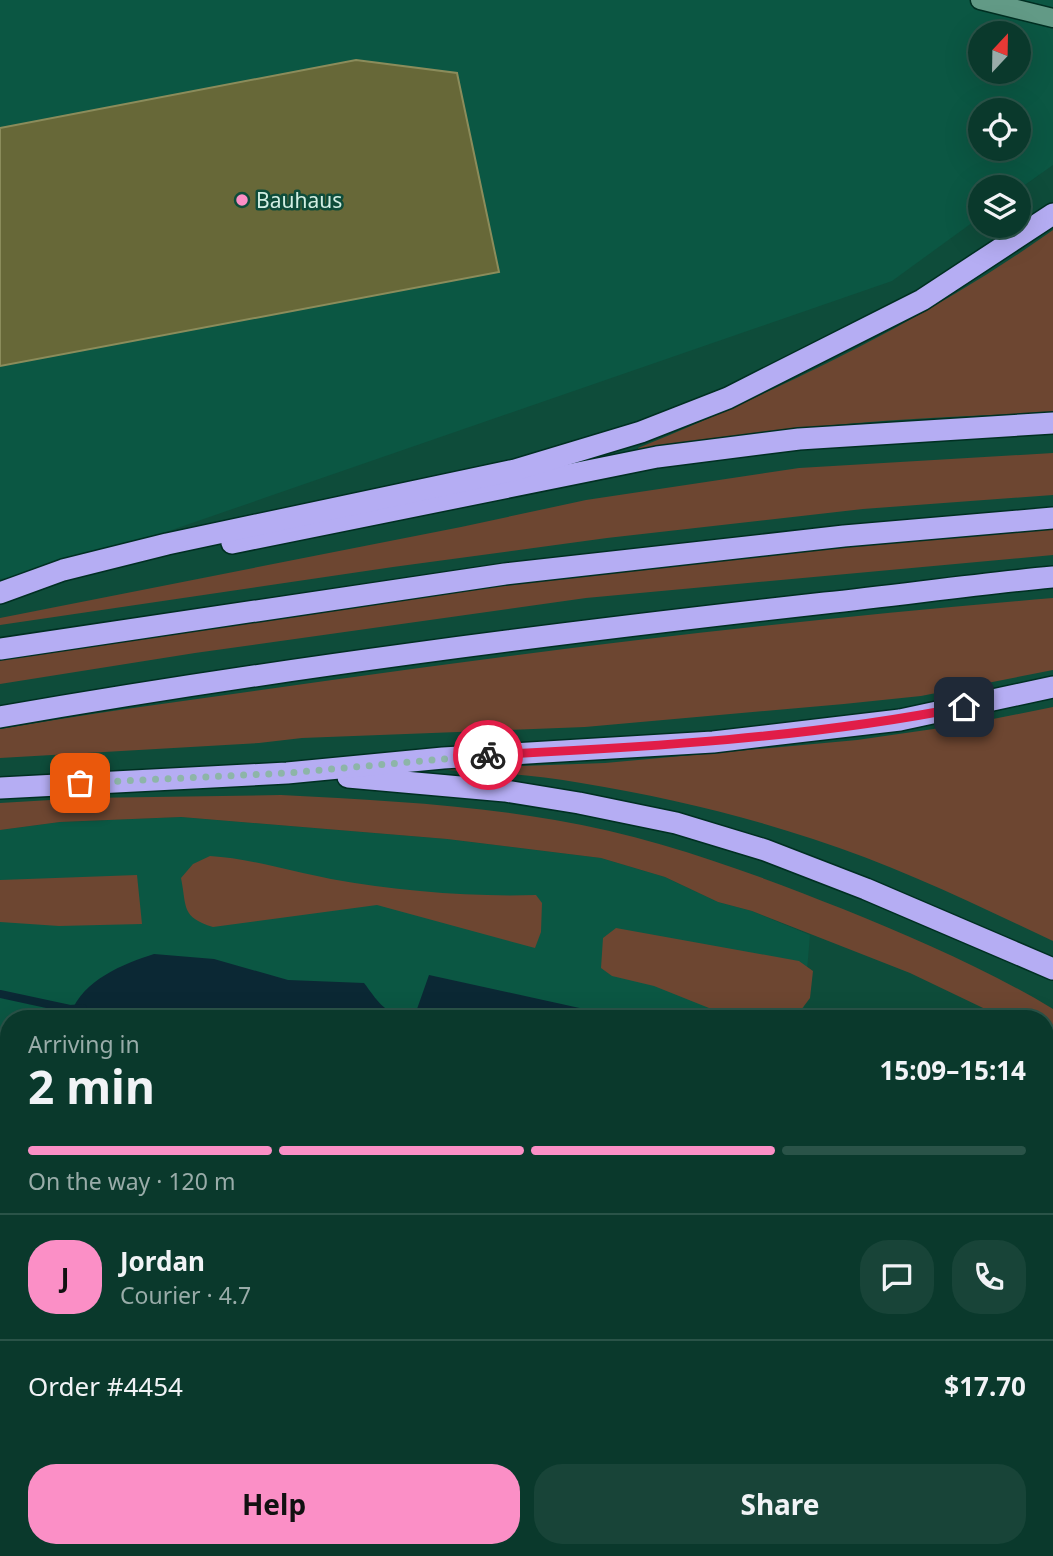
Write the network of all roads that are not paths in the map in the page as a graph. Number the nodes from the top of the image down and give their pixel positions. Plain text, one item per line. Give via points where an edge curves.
1 (980, 0) edge
2 (1053, 18) edge
3 (1053, 214) edge
4 (1053, 423) edge
5 (1053, 518) edge
6 (1053, 577) edge
7 (0, 594) edge
8 (0, 649) edge
9 (1053, 687) edge
10 (0, 717) edge
11 (287, 773) junction
12 (0, 788) edge
13 (1006, 950) junction
14 (1053, 969) edge
15 (1053, 981) edge

1 - 2 lane
3 - 7 highway via 922,300 728,398 641,432 515,470 64,570
4 - 7 highway via 799,439 657,457
5 - 8 highway via 505,573
6 - 10 highway via 485,643
9 - 11 highway via 900,720 713,742 443,758
11 - 12 highway
11 - 13 highway via 505,791 676,823 765,850
13 - 14 highway
13 - 15 highway

